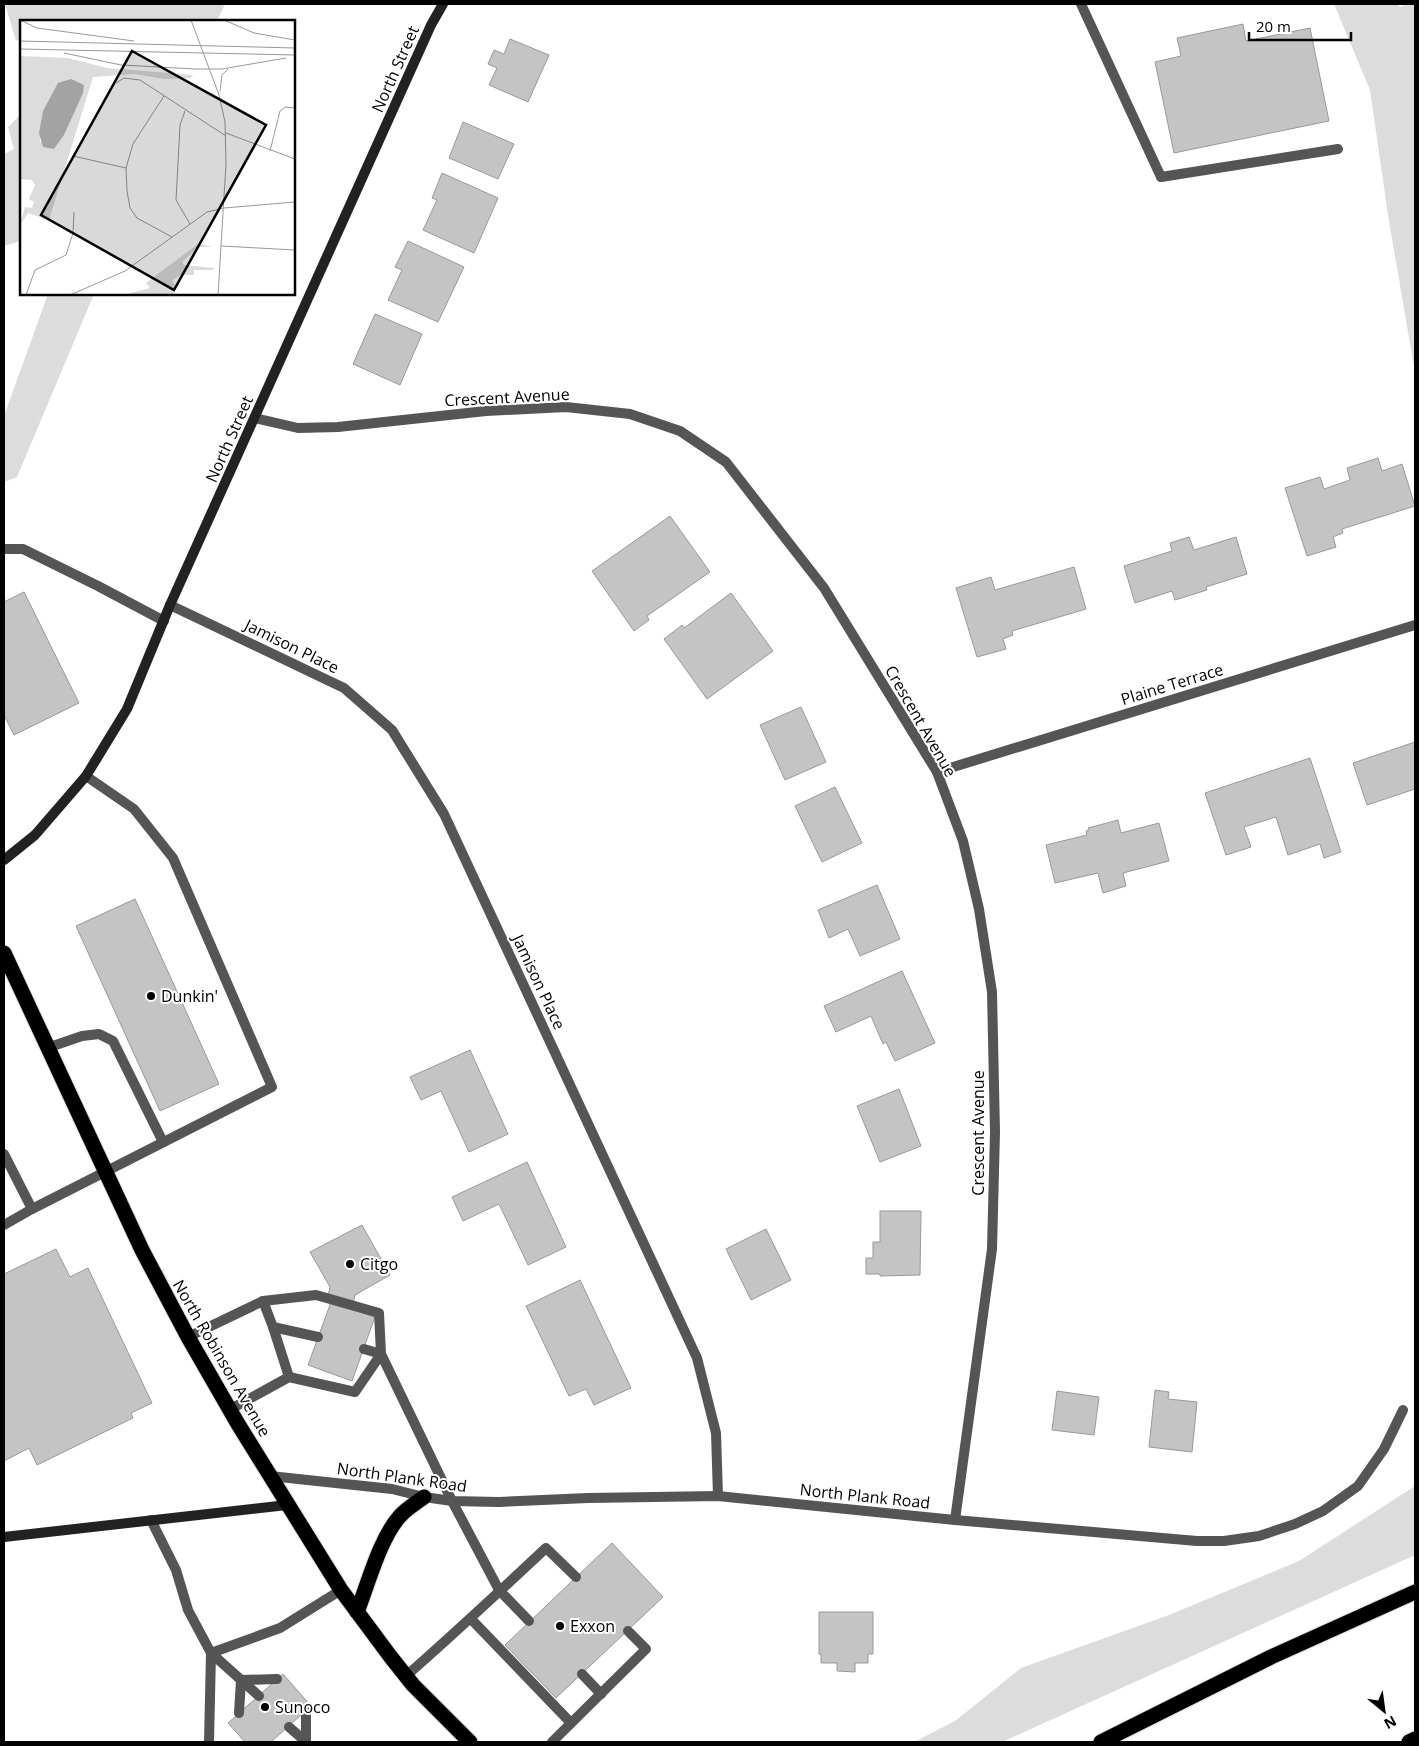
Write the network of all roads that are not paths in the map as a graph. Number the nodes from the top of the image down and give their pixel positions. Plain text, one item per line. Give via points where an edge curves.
1 (443, 4) edge
2 (1081, 4) edge
3 (1338, 149) dead end
4 (255, 418) junction
5 (4, 548) edge
6 (170, 604) junction
7 (164, 621) junction
8 (1415, 625) edge
9 (937, 772) junction
10 (86, 776) junction
11 (4, 860) edge
12 (4, 953) edge
13 (48, 1048) junction
14 (163, 1142) junction
15 (4, 1154) edge
16 (105, 1172) junction
17 (32, 1209) junction
18 (4, 1225) edge
19 (263, 1301) junction
20 (273, 1327) junction
21 (188, 1337) junction
22 (318, 1337) dead end
23 (364, 1349) dead end
24 (382, 1354) junction
25 (289, 1377) junction
26 (229, 1410) junction
27 (1403, 1410) dead end
28 (270, 1476) junction
29 (718, 1496) junction
30 (424, 1497) junction
31 (452, 1502) junction
32 (287, 1505) junction
33 (152, 1520) junction
34 (956, 1520) junction
35 (4, 1537) edge
36 (576, 1577) dead end
37 (341, 1590) junction
38 (499, 1590) junction
39 (1415, 1592) edge
40 (357, 1612) junction
41 (471, 1619) junction
42 (530, 1621) dead end
43 (628, 1631) dead end
44 (211, 1653) junction
45 (582, 1674) dead end
46 (406, 1676) junction
47 (278, 1679) dead end
48 (241, 1680) junction
49 (602, 1694) junction
50 (259, 1696) dead end
51 (306, 1710) dead end
52 (239, 1713) dead end
53 (571, 1723) junction
54 (289, 1727) dead end
55 (1415, 1739) edge
56 (209, 1742) edge
57 (303, 1742) edge
58 (470, 1742) edge
59 (552, 1742) edge
60 (1101, 1742) edge
61 (1409, 1742) edge

1 - 4 street, North Street
2 - 3 street via 1161,176
4 - 6 street, North Street
4 - 9 street, Crescent Avenue via 298,428 322,428 486,411 566,407 630,414 680,431 726,462 824,588
5 - 7 street via 23,549
6 - 7 street, North Street
6 - 29 street, Jamison Place via 344,688 392,730 444,814 697,1358 716,1433
7 - 10 street, North Street via 127,709
8 - 9 street, Plaine Terrace
9 - 34 street, Crescent Avenue via 963,841 979,909 992,992 995,1132 992,1249
10 - 11 street, North Street via 35,835
10 - 14 street via 134,809 173,858 272,1087
12 - 13 highway, North Robinson Avenue
13 - 14 street via 82,1036 99,1034 114,1041
13 - 16 highway, North Robinson Avenue
14 - 16 street
15 - 17 street
16 - 17 street
16 - 21 highway, North Robinson Avenue
17 - 18 street
19 - 20 street
19 - 21 street
19 - 24 street via 316,1295 379,1313
20 - 22 street
20 - 25 street
21 - 26 highway, North Robinson Avenue
23 - 24 street
24 - 25 street via 355,1392
24 - 31 street
25 - 26 street
26 - 28 highway, North Robinson Avenue
27 - 34 street, North Plank Road via 1384,1449 1358,1486 1323,1511 1259,1536 1197,1541
28 - 30 street, North Plank Road via 392,1489
28 - 32 highway, North Robinson Avenue
29 - 31 street, North Plank Road
29 - 34 street, North Plank Road
30 - 31 street, North Plank Road
30 - 40 highway via 400,1516 391,1529
31 - 38 street
32 - 33 street
32 - 37 highway, North Robinson Avenue
33 - 35 street
33 - 44 street via 176,1570 188,1610
36 - 38 street via 546,1548
37 - 40 highway, North Robinson Avenue
37 - 44 street via 280,1628
38 - 41 street
38 - 42 street
39 - 60 highway via 1271,1657
40 - 46 highway, North Robinson Avenue
41 - 46 street
41 - 53 street
43 - 49 street via 646,1650
44 - 48 street
44 - 56 street
45 - 49 street
46 - 58 highway, North Robinson Avenue
47 - 48 street
48 - 50 street
48 - 52 street
49 - 53 street
51 - 57 street
53 - 59 street
54 - 57 street
55 - 61 highway

